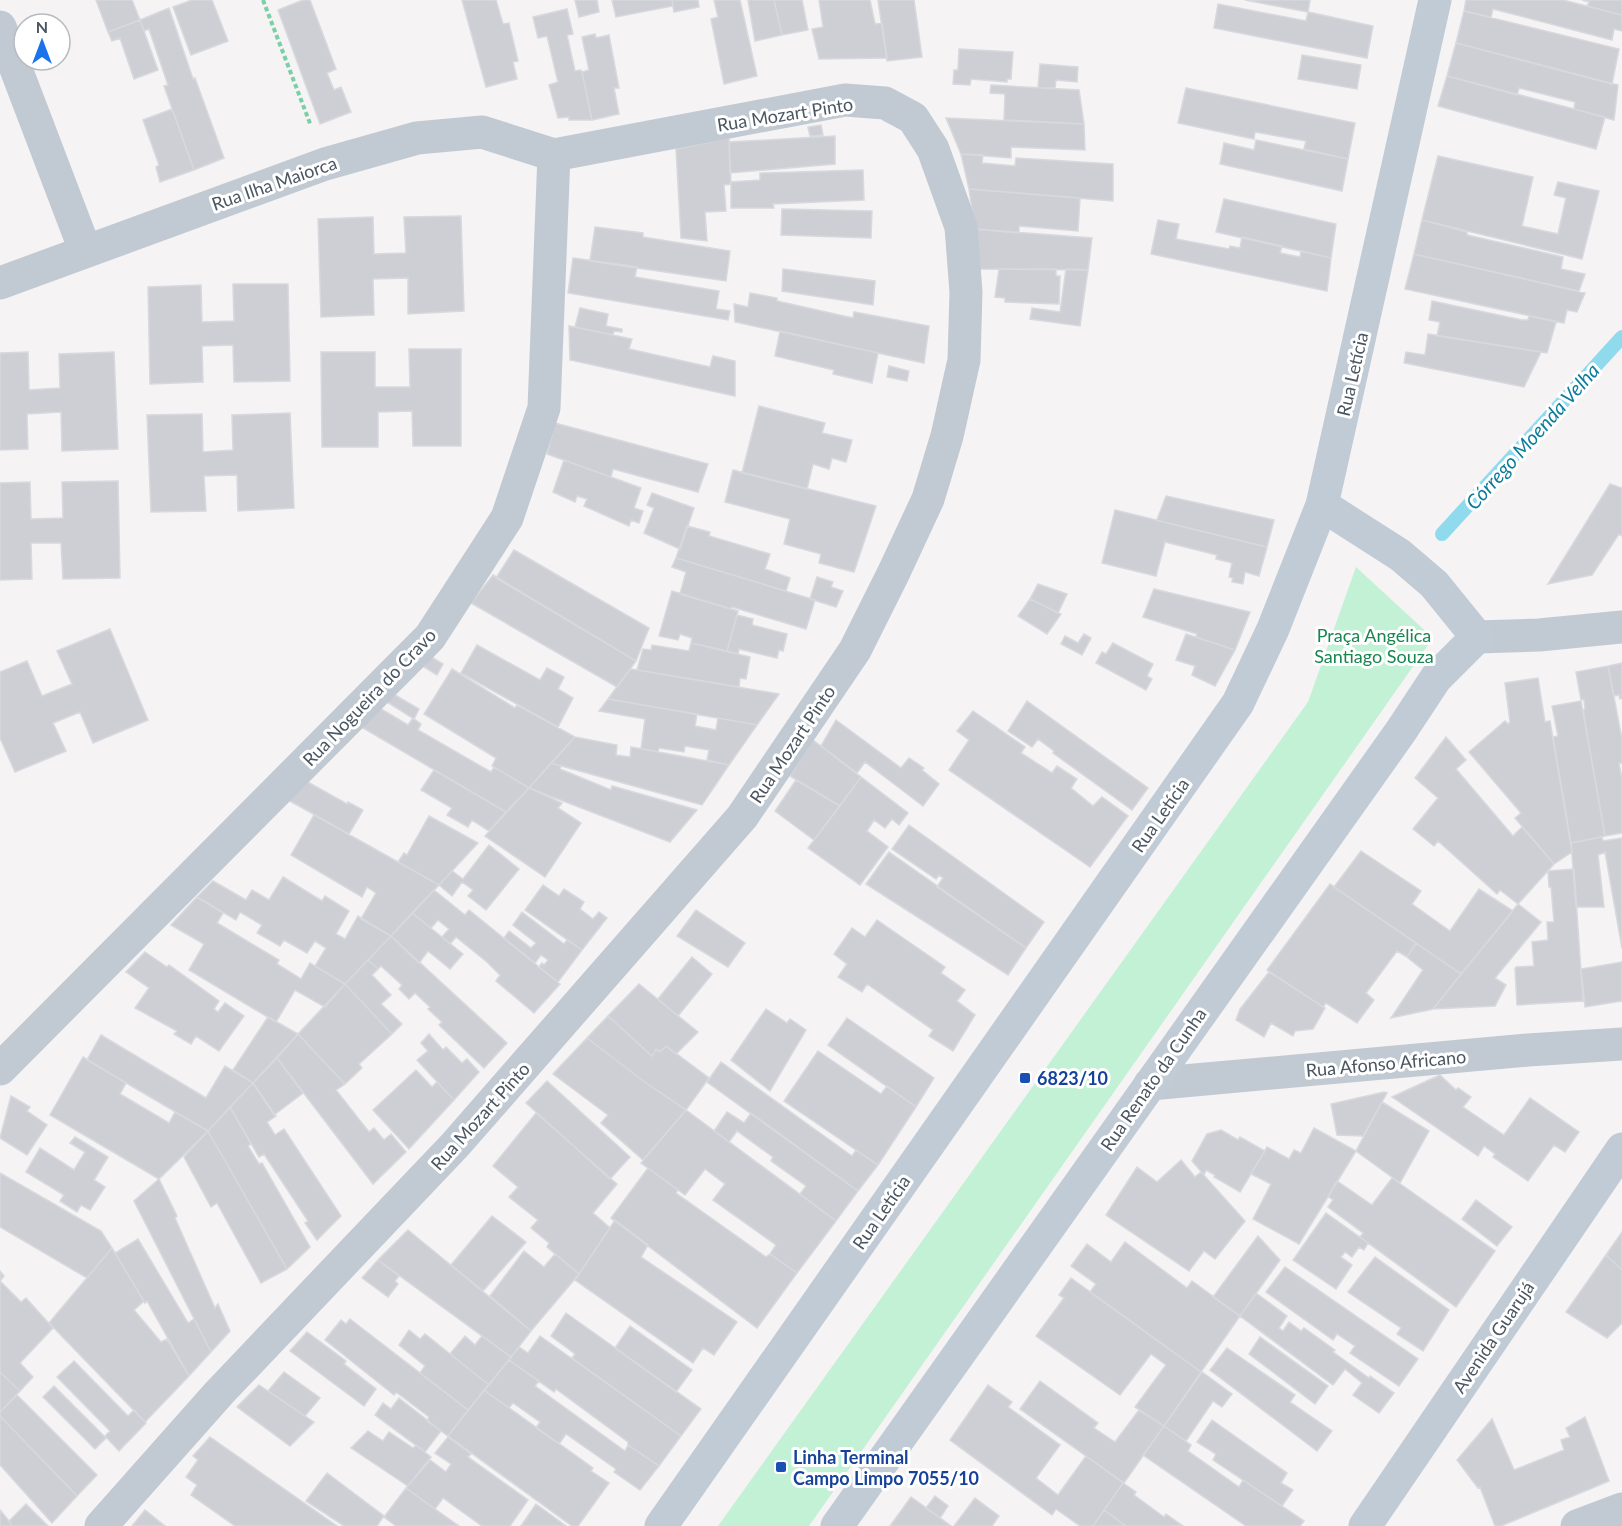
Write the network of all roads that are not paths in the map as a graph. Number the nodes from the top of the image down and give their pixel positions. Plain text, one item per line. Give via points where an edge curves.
1 (1435, 0) edge
2 (0, 27) edge
3 (554, 155) junction
4 (85, 250) junction
5 (0, 283) edge
6 (1322, 505) junction
7 (1622, 627) edge
8 (1477, 637) junction
9 (1622, 1044) edge
10 (0, 1069) edge
11 (1150, 1084) junction
12 (1622, 1149) edge
13 (1622, 1509) edge
14 (100, 1526) edge
15 (661, 1526) edge
16 (837, 1526) edge
17 (1365, 1526) edge
18 (1577, 1526) edge

1 - 6 street, Rua Letícia
2 - 4 street
3 - 4 street, Rua Ilha Maiorca via 482,132 417,138 325,164
3 - 10 street, Rua Nogueira do Cravo via 544,408 507,518 430,637
3 - 14 street, Rua Mozart Pinto via 845,100 885,103 914,118 933,149 961,227 966,292 964,360 928,499 855,650 742,817 455,1146 219,1393
4 - 5 street, Rua Ilha Maiorca
6 - 8 street via 1400,555 1434,584
6 - 15 street, Rua Letícia via 1274,629 1238,703
7 - 8 street
8 - 11 street, Rua Renato da Cunha via 1436,678
9 - 11 street, Rua Afonso Africano
11 - 16 street, Rua Renato da Cunha
12 - 17 street, Avenida Guarujá
13 - 18 street

